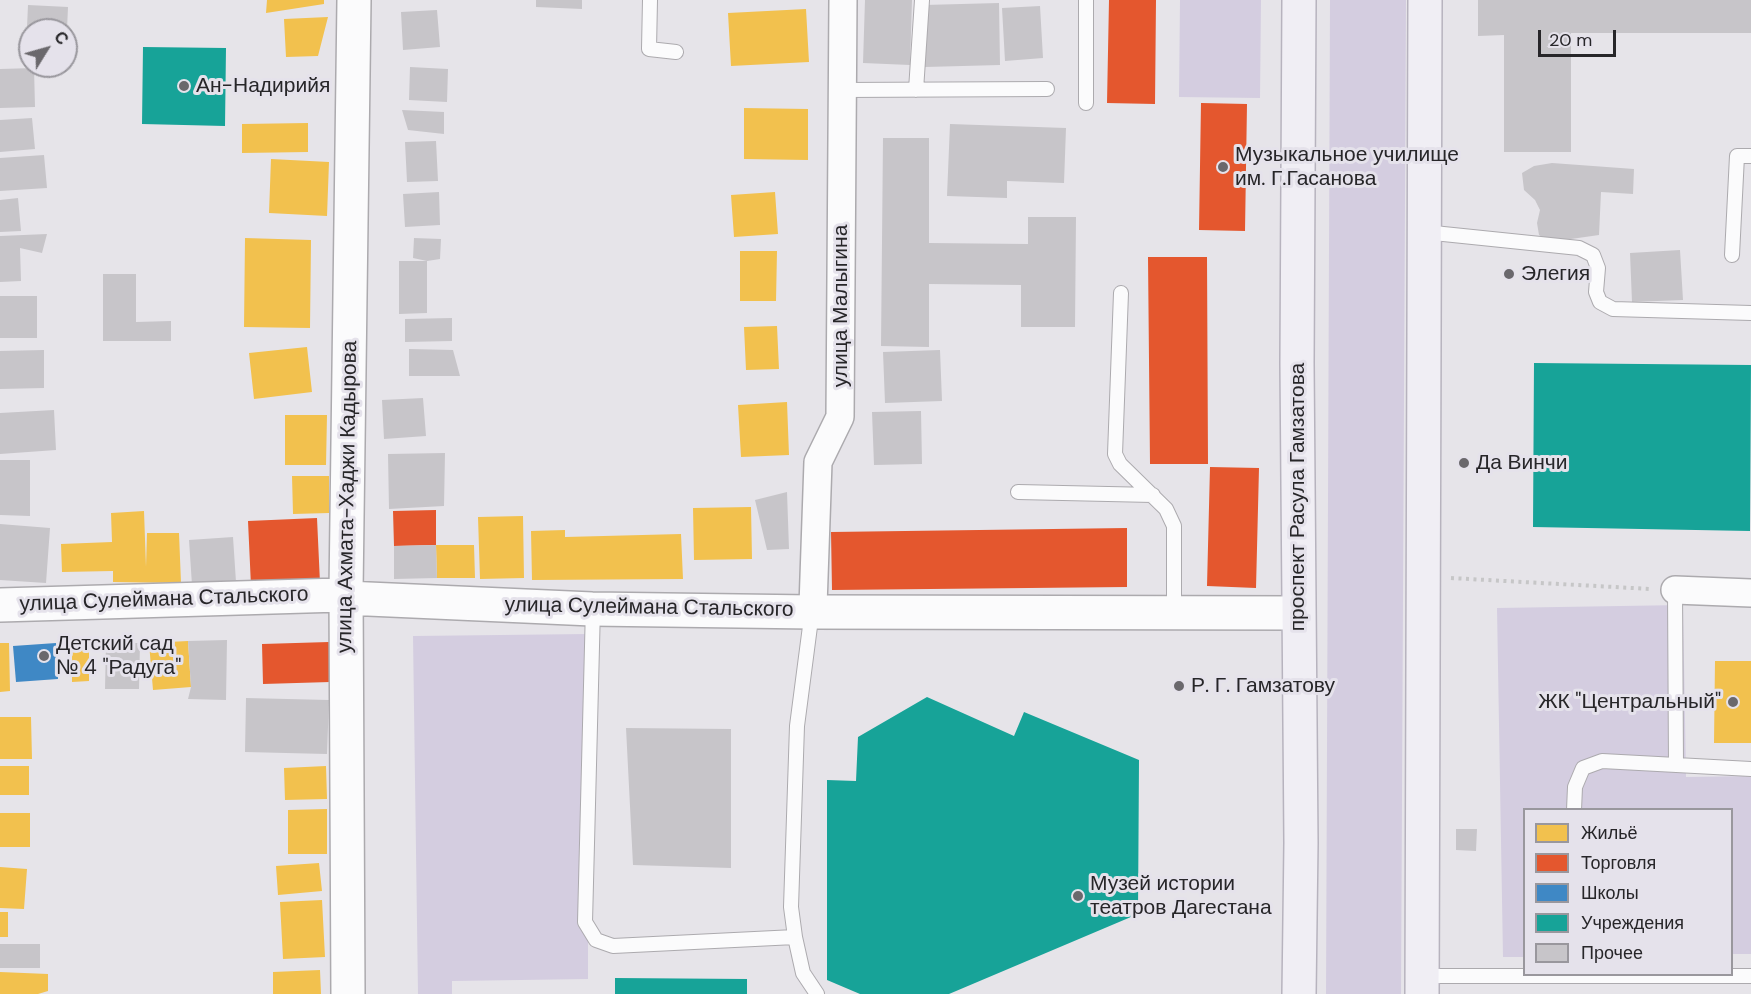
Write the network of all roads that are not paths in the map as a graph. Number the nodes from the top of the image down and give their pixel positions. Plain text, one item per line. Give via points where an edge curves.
1 (354, 0) edge
2 (650, 0) edge
3 (843, 0) edge
4 (922, 0) edge
5 (1086, 0) edge
6 (1299, 0) edge
7 (1425, 0) edge
8 (676, 52) dead end
9 (1047, 89) dead end
10 (843, 90) junction
11 (916, 90) junction
12 (1086, 103) dead end
13 (1751, 156) edge
14 (1424, 232) junction
15 (1732, 255) dead end
16 (1120, 292) dead end
17 (1751, 313) edge
18 (1018, 492) dead end
19 (1153, 495) junction
20 (1675, 590) joint
21 (1751, 593) edge
22 (346, 594) junction
23 (0, 599) edge
24 (0, 605) edge
25 (593, 605) junction
26 (1174, 607) junction
27 (812, 609) junction
28 (1298, 610) junction
29 (1676, 765) junction
30 (1751, 769) edge
31 (1574, 808) edge
32 (795, 937) junction
33 (1555, 976) edge
34 (1733, 976) edge
35 (1751, 976) edge
36 (1422, 985) edge
37 (348, 994) edge
38 (816, 994) edge
39 (1299, 994) edge

1 - 22 main road, улица Ахмата-Хаджи Кадырова
2 - 8 lane via 649,49
3 - 10 street, улица Малыгина
4 - 11 lane
5 - 12 lane
6 - 28 main road, проспект Расула Гамзатова
7 - 14 main road
9 - 11 lane
10 - 11 lane
10 - 27 street, улица Малыгина via 840,417 818,462
13 - 15 lane via 1737,156
14 - 17 lane via 1579,248 1593,255 1598,268 1596,292 1600,302 1613,309
14 - 36 main road
16 - 19 lane via 1115,453 1120,464
18 - 19 lane
19 - 26 lane via 1174,526
20 - 21 street
20 - 29 lane
22 - 23 main road, улица Сулеймана Стальского via 340,589
22 - 24 main road, улица Сулеймана Стальского
22 - 25 main road, улица Сулеймана Стальского
22 - 27 main road, улица Сулеймана Стальского via 592,609
22 - 37 main road, улица Ахмата-Хаджи Кадырова
25 - 27 main road, улица Сулеймана Стальского
25 - 32 lane via 585,922 596,940 613,946
26 - 27 main road, улица Сулеймана Стальского
26 - 28 main road, улица Сулеймана Стальского
27 - 28 main road, улица Сулеймана Стальского
27 - 32 lane via 797,726 791,907
28 - 39 main road, проспект Расула Гамзатова
29 - 30 lane
29 - 31 lane via 1602,761 1583,768 1575,787
32 - 38 lane via 803,973
33 - 36 lane
34 - 35 lane

